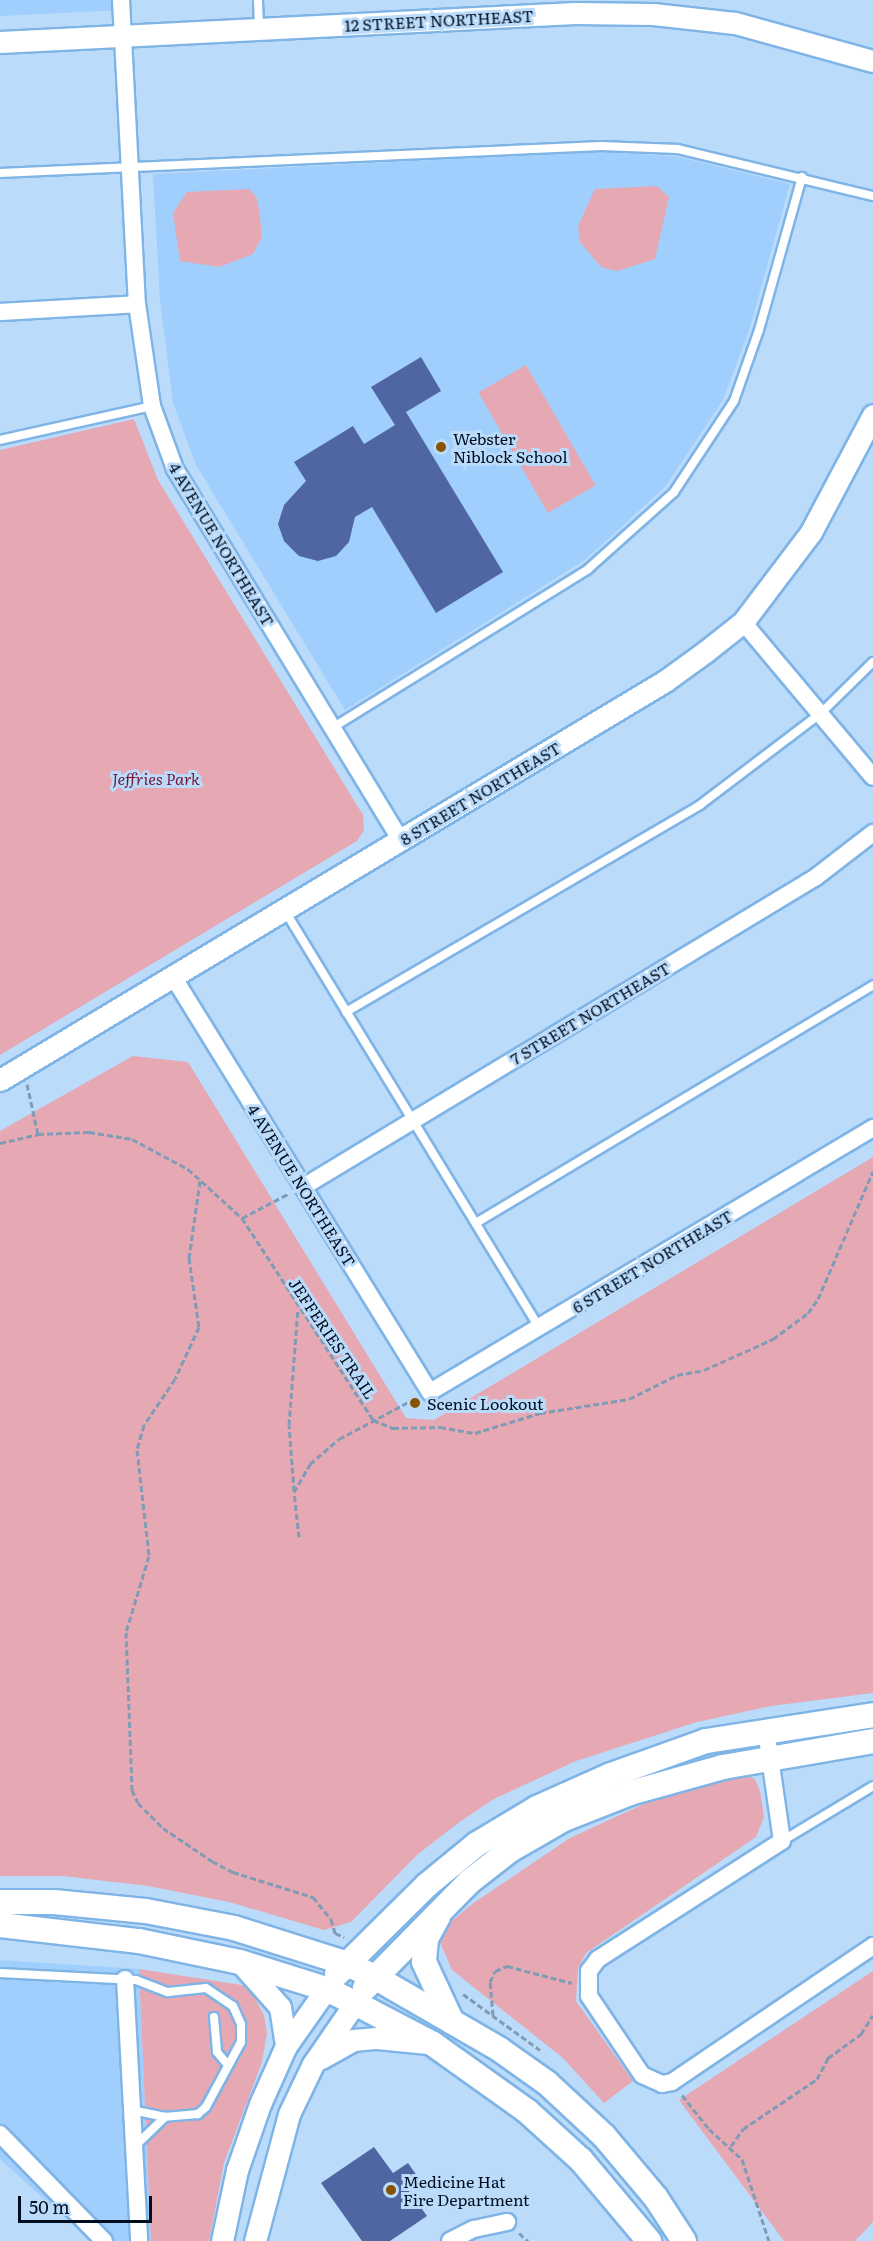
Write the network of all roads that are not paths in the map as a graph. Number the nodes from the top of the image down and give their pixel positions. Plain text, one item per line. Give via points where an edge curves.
1 (121, 0) edge
2 (258, 0) edge
3 (259, 29) junction
4 (123, 36) junction
5 (0, 42) edge
6 (873, 61) edge
7 (129, 166) junction
8 (0, 173) edge
9 (802, 177) junction
10 (873, 196) edge
11 (137, 304) junction
12 (0, 312) edge
13 (152, 406) junction
14 (873, 415) edge
15 (0, 440) edge
16 (743, 622) junction
17 (873, 662) edge
18 (820, 714) junction
19 (332, 728) junction
20 (873, 777) edge
21 (873, 833) edge
22 (401, 841) junction
23 (285, 911) junction
24 (174, 978) junction
25 (873, 985) edge
26 (346, 1012) junction
27 (0, 1080) edge
28 (413, 1120) junction
29 (873, 1128) edge
30 (303, 1187) junction
31 (476, 1223) junction
32 (540, 1328) junction
33 (429, 1392) joint
34 (873, 1715) edge
35 (766, 1730) junction
36 (873, 1741) edge
37 (770, 1757) junction
38 (873, 1786) edge
39 (782, 1841) junction
40 (448, 1899) junction
41 (0, 1902) edge
42 (0, 1925) edge
43 (873, 1946) edge
44 (240, 1962) junction
45 (345, 1963) junction
46 (0, 1973) edge
47 (373, 1976) junction
48 (125, 1979) junction
49 (326, 1989) junction
50 (355, 2002) junction
51 (214, 2017) dead end
52 (452, 2022) junction
53 (433, 2044) junction
54 (286, 2046) junction
55 (227, 2064) junction
56 (313, 2064) junction
57 (132, 2110) junction
58 (165, 2117) junction
59 (0, 2134) edge
60 (134, 2148) junction
61 (507, 2222) dead end
62 (104, 2241) edge
63 (139, 2241) edge
64 (222, 2241) edge
65 (255, 2241) edge
66 (450, 2241) edge
67 (649, 2241) edge
68 (684, 2241) edge

1 - 4 street, 4 AVENUE NORTHEAST
2 - 3 lane
3 - 4 street, 12 STREET NORTHEAST
3 - 6 street, 12 STREET NORTHEAST via 575,13 653,14 735,23
4 - 5 street, 12 STREET NORTHEAST
4 - 7 street, 4 AVENUE NORTHEAST
7 - 8 lane
7 - 9 lane via 601,146 678,149
7 - 11 street, 4 AVENUE NORTHEAST
9 - 10 lane
9 - 19 lane via 759,330 734,401 674,492 588,569
11 - 12 street
11 - 13 street, 4 AVENUE NORTHEAST
13 - 15 lane
13 - 19 street, 4 AVENUE NORTHEAST via 175,469
14 - 16 street, 8 STREET NORTHEAST via 863,441 811,532
16 - 18 street
16 - 22 street, 8 STREET NORTHEAST via 665,681
17 - 18 lane
18 - 20 street
18 - 26 lane via 700,805
19 - 22 street, 4 AVENUE NORTHEAST
21 - 28 street, 7 STREET NORTHEAST via 816,877
22 - 23 street, 8 STREET NORTHEAST
23 - 24 street, 8 STREET NORTHEAST
23 - 26 lane
24 - 27 street, 8 STREET NORTHEAST
24 - 30 street, 4 AVENUE NORTHEAST
25 - 31 lane
26 - 28 lane
28 - 30 street, 7 STREET NORTHEAST
28 - 31 lane
29 - 32 street, 6 STREET NORTHEAST
30 - 33 street, 4 AVENUE NORTHEAST
31 - 32 lane
32 - 33 street, 6 STREET NORTHEAST
34 - 35 main road
35 - 37 street
35 - 45 main road via 706,1741 610,1775 537,1808 477,1844
36 - 37 main road
37 - 39 street
37 - 40 main road via 630,1793 564,1820 510,1850
38 - 39 lane
39 - 43 street via 598,1959 589,1971 587,1987 642,2075 662,2084 672,2082
40 - 47 main road
40 - 52 main road via 426,1939 424,1962
41 - 45 main road via 146,1911 234,1928
42 - 44 main road via 139,1941
44 - 49 main road
44 - 54 street via 280,2007
45 - 47 main road
45 - 49 main road
46 - 48 lane
47 - 50 main road
47 - 52 main road
48 - 55 lane via 168,1992 206,1988 226,1999 238,2015 243,2032 237,2052
48 - 57 street
49 - 50 main road
49 - 54 street
50 - 53 main road
50 - 56 street
51 - 55 lane via 217,2052
52 - 68 main road via 547,2083 604,2136 656,2198
53 - 56 street via 377,2038 353,2040
53 - 67 main road via 489,2082 581,2160
54 - 64 street via 237,2170
55 - 58 lane via 206,2107 198,2114
56 - 65 street via 289,2114
57 - 58 lane
57 - 60 street
58 - 60 lane
59 - 62 street
60 - 63 street
61 - 66 street via 474,2229

